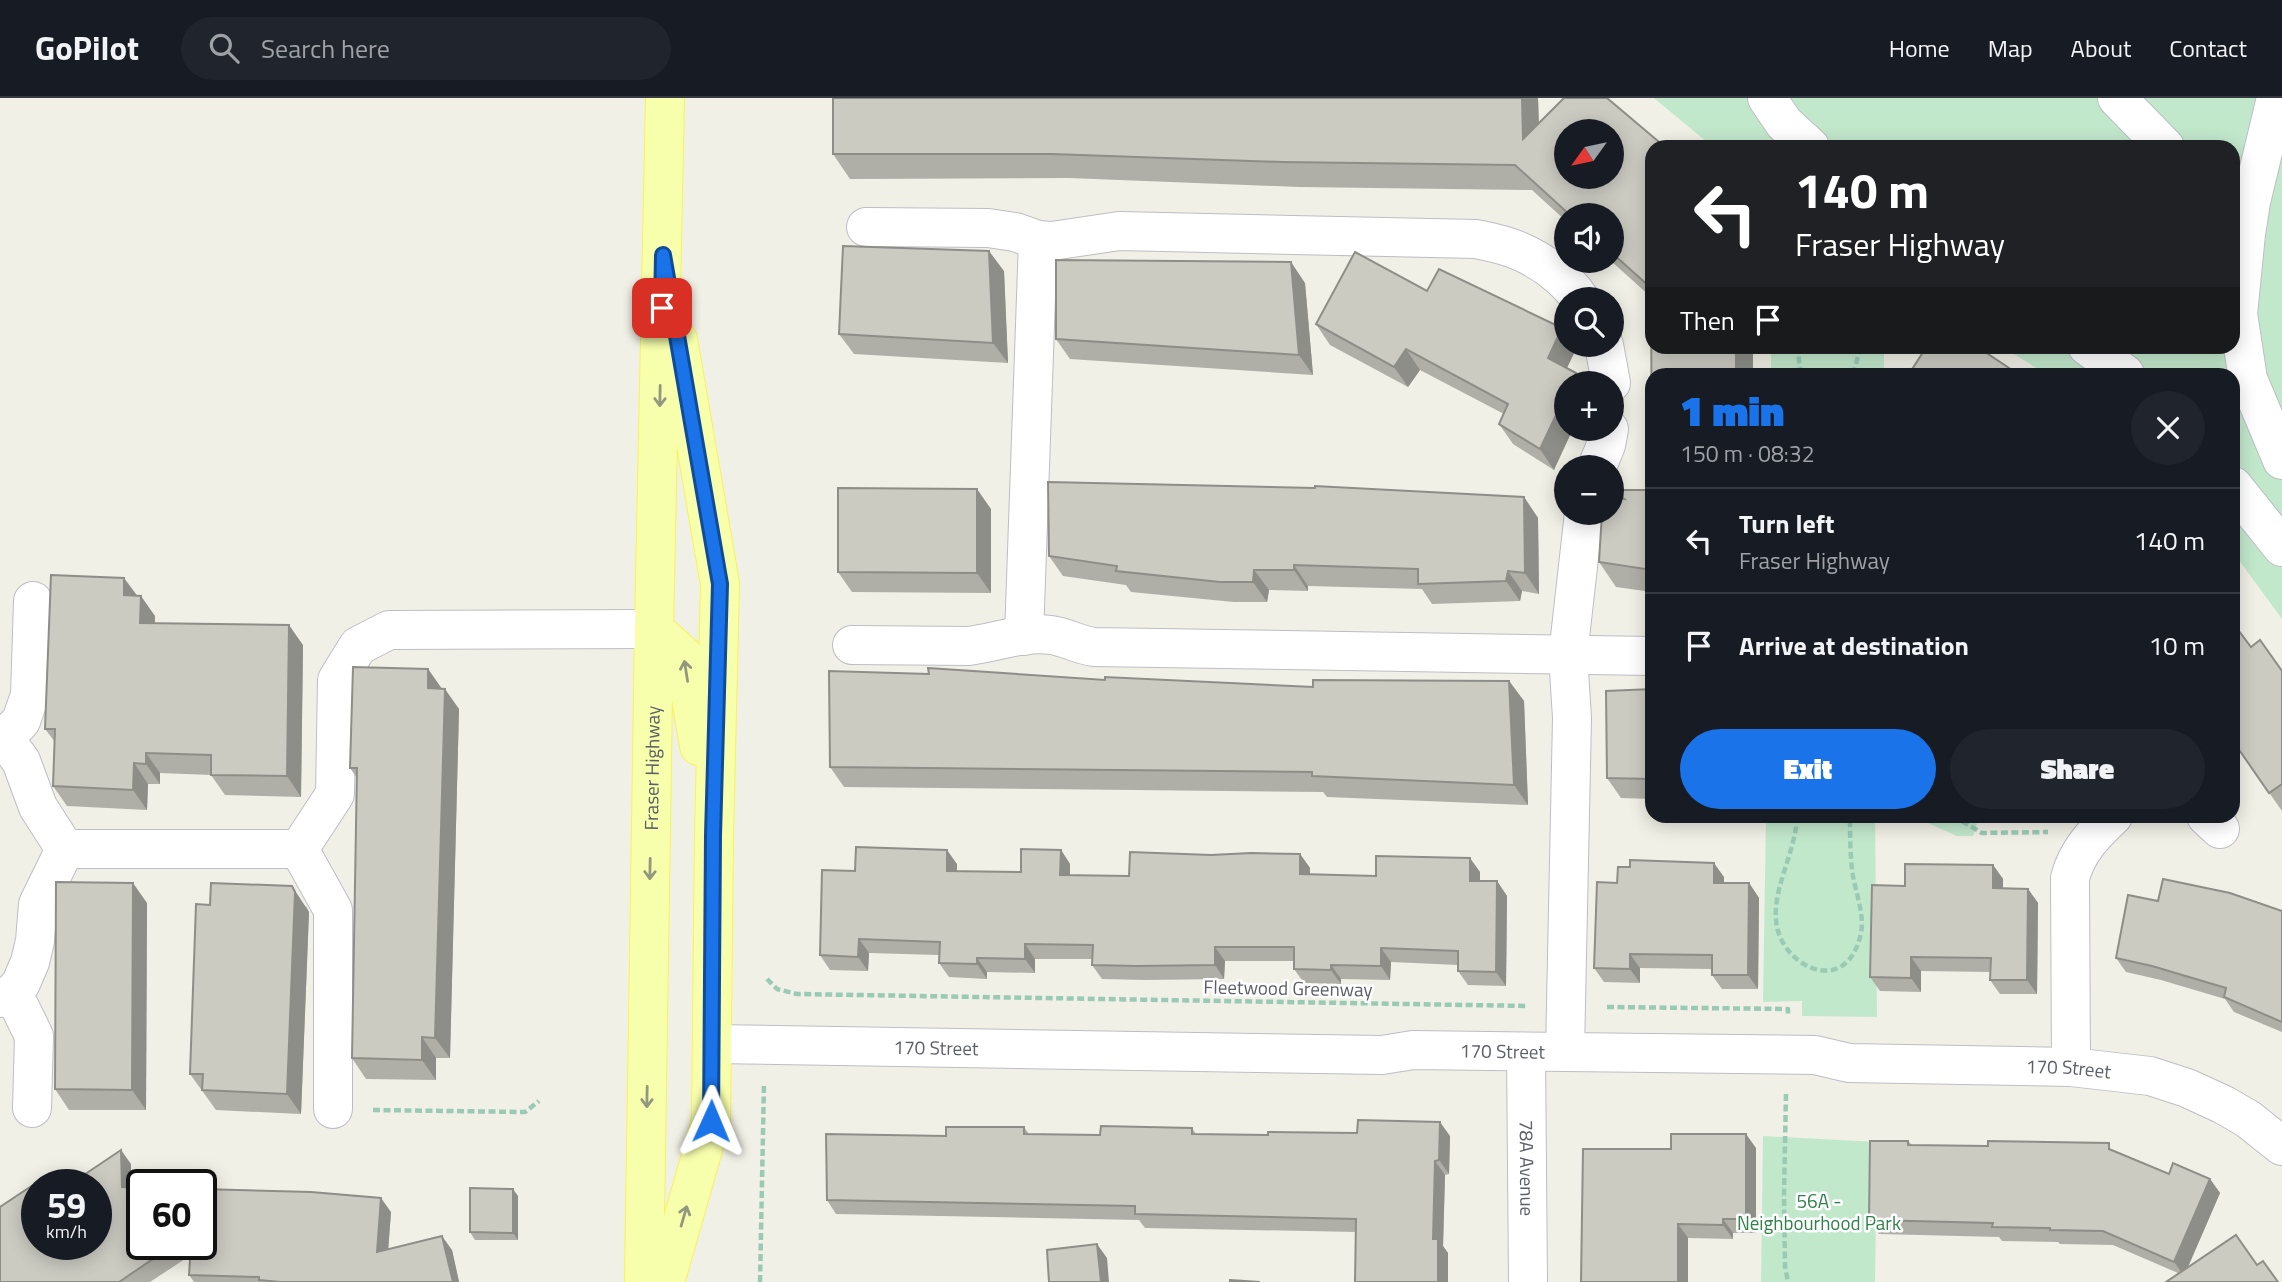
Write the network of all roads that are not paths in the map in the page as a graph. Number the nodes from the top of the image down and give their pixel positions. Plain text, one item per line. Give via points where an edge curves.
1 (665, 98) edge
2 (1767, 98) edge
3 (2117, 98) edge
4 (2276, 98) edge
5 (1802, 140) edge
6 (2158, 140) edge
7 (2240, 225) edge
8 (866, 227) dead end
9 (1038, 240) junction
10 (663, 255) junction
11 (1569, 287) edge
12 (2240, 330) edge
13 (2098, 354) edge
14 (2117, 368) edge
15 (2282, 460) edge
16 (2240, 494) edge
17 (1583, 525) edge
18 (2282, 547) edge
19 (33, 601) dead end
20 (654, 629) junction
21 (1024, 636) junction
22 (852, 645) dead end
23 (1568, 655) junction
24 (1645, 656) edge
25 (2, 737) edge
26 (2106, 823) edge
27 (713, 835) junction
28 (65, 849) junction
29 (299, 849) junction
30 (6, 995) edge
31 (712, 1044) junction
32 (1526, 1052) junction
33 (1565, 1052) junction
34 (2071, 1067) junction
35 (32, 1108) dead end
36 (333, 1109) road end
37 (2280, 1141) edge
38 (644, 1282) edge
39 (665, 1282) edge
40 (1528, 1282) edge

1 - 10 main road, Fraser Highway
2 - 5 street
3 - 6 street
4 - 7 street via 2251,202
8 - 9 street via 988,228
9 - 11 street via 1119,231 1476,239 1519,250
9 - 21 street
10 -> 20 main road, Fraser Highway
10 - 27 main road, Fraser Highway via 720,584
12 - 15 street via 2248,379
13 - 14 street
16 - 18 street
17 - 23 street
19 - 25 street via 30,695 20,721
27 -> 20 main road via 684,656
20 - 29 street via 389,630 358,646 337,680 335,794
20 -> 38 main road, Fraser Highway
21 - 22 street via 968,646
21 - 23 street via 1049,634 1094,647
23 - 24 street
23 - 33 street via 1572,718
25 - 28 street via 21,761 38,807
26 - 34 street via 2081,851 2070,878
27 - 31 main road, Fraser Highway
28 - 29 street
28 - 30 street via 41,895 34,951 21,983
29 - 36 street via 333,910
30 - 35 street via 34,1036
31 - 32 street, 170 Street via 1382,1055 1413,1050
39 -> 31 main road, Fraser Highway via 711,1121
32 - 33 street, 170 Street
32 - 40 street, 78A Avenue
33 - 34 street, 170 Street via 1815,1055 1849,1063
34 - 37 street, 170 Street via 2150,1076 2187,1088

